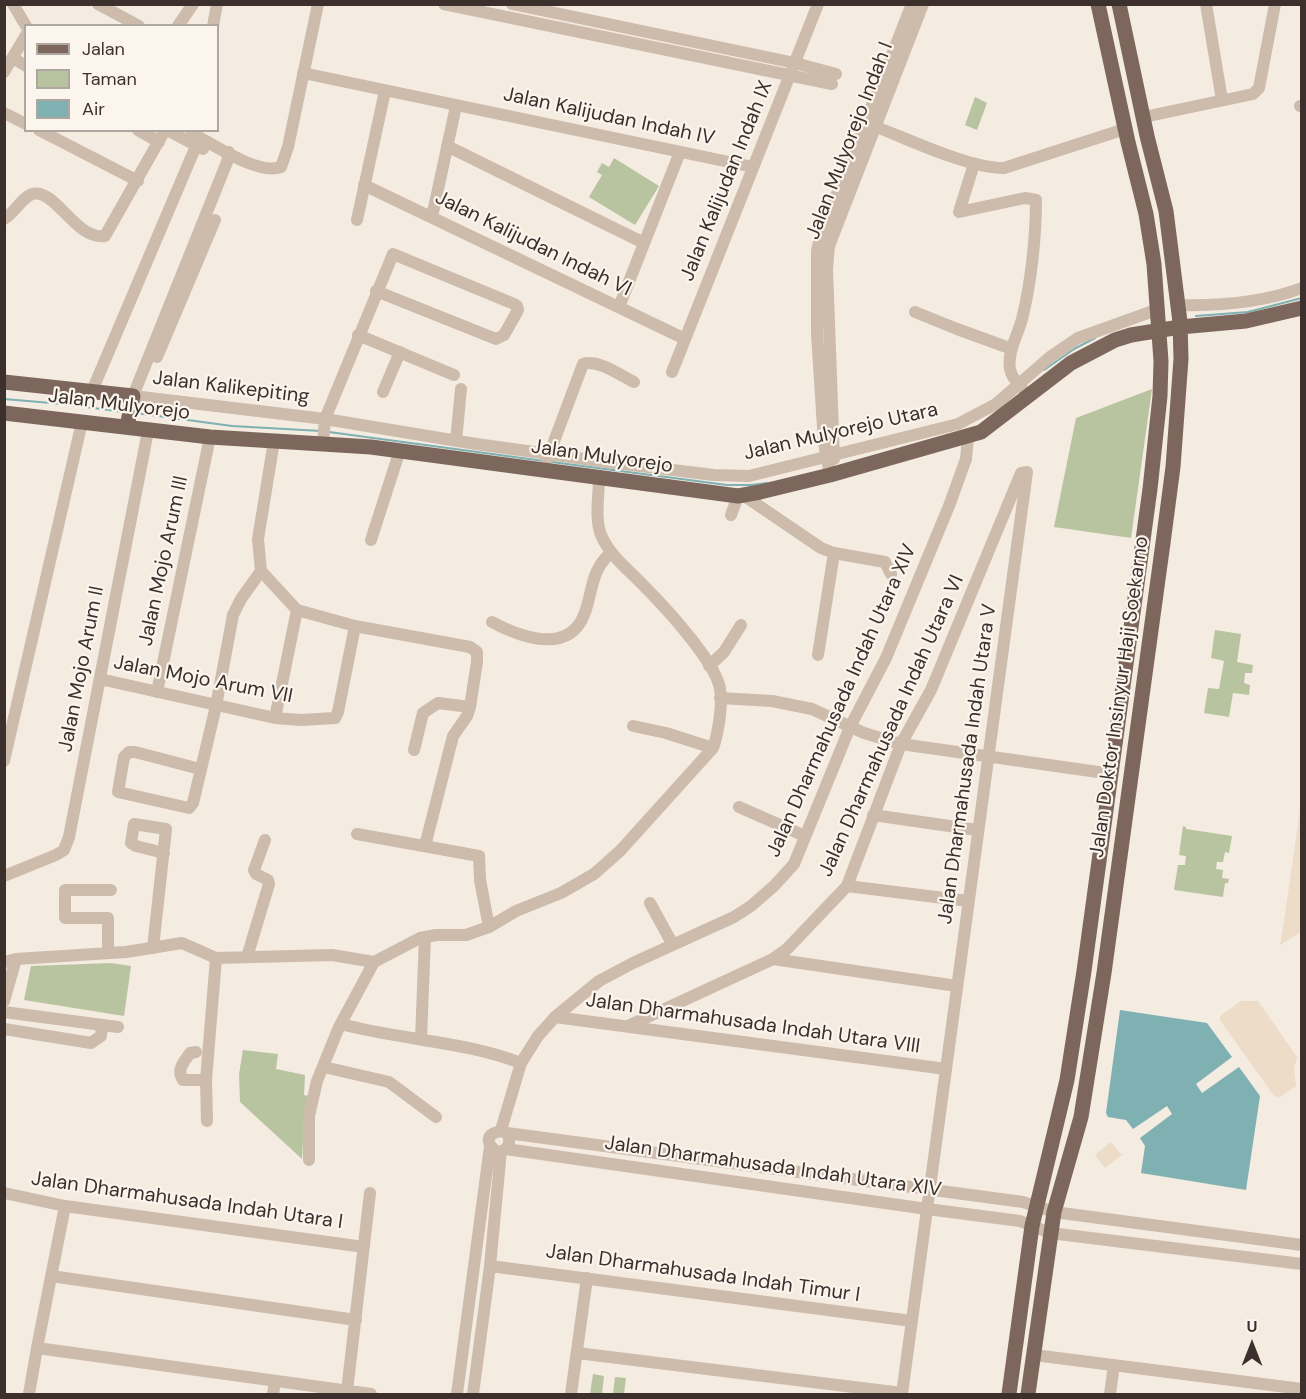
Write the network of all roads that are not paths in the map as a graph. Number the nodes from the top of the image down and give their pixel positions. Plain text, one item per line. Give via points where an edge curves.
1 (13, 4) edge
2 (98, 4) edge
3 (193, 4) edge
4 (217, 4) edge
5 (318, 4) edge
6 (444, 4) edge
7 (512, 4) edge
8 (818, 4) edge
9 (912, 4) edge
10 (923, 4) edge
11 (1098, 4) edge
12 (1119, 4) edge
13 (1206, 4) edge
14 (1275, 4) edge
15 (25, 24) edge
16 (135, 24) edge
17 (179, 24) edge
18 (213, 24) edge
19 (24, 39) edge
20 (13, 58) junction
21 (24, 65) edge
22 (792, 69) junction
23 (4, 72) edge
24 (303, 73) junction
25 (834, 79) dead end
26 (385, 91) junction
27 (1222, 100) junction
28 (456, 106) junction
29 (4, 113) edge
30 (1144, 117) junction
31 (24, 123) edge
32 (876, 127) junction
33 (43, 132) edge
34 (194, 132) edge
35 (198, 132) edge
36 (166, 134) edge
37 (1126, 136) junction
38 (1147, 136) junction
39 (214, 145) junction
40 (196, 146) junction
41 (447, 147) junction
42 (680, 152) junction
43 (232, 158) junction
44 (1154, 159) junction
45 (974, 164) junction
46 (1134, 165) junction
47 (753, 167) junction
48 (138, 181) junction
49 (364, 184) junction
50 (432, 217) junction
51 (126, 218) dead end
52 (4, 219) edge
53 (215, 220) dead end
54 (357, 220) dead end
55 (644, 243) junction
56 (1302, 288) edge
57 (376, 291) junction
58 (619, 307) junction
59 (1302, 308) edge
60 (915, 312) dead end
61 (1217, 315) junction
62 (1179, 316) junction
63 (1157, 321) junction
64 (823, 333) junction
65 (358, 335) junction
66 (1131, 335) junction
67 (685, 339) junction
68 (1012, 349) junction
69 (399, 352) junction
70 (1061, 360) junction
71 (1161, 361) junction
72 (672, 372) dead end
73 (454, 375) dead end
74 (4, 382) edge
75 (634, 382) dead end
76 (461, 389) dead end
77 (1024, 390) junction
78 (92, 391) junction
79 (383, 392) dead end
80 (132, 408) junction
81 (4, 413) edge
82 (82, 422) junction
83 (324, 430) junction
84 (148, 431) junction
85 (210, 437) junction
86 (968, 437) junction
87 (273, 445) junction
88 (451, 447) junction
89 (400, 450) junction
90 (547, 462) junction
91 (831, 464) junction
92 (605, 471) junction
93 (1021, 473) joint
94 (678, 479) junction
95 (740, 495) junction
96 (731, 515) dead end
97 (371, 540) dead end
98 (834, 553) junction
99 (611, 554) junction
100 (261, 571) junction
101 (891, 574) dead end
102 (297, 610) junction
103 (492, 622) dead end
104 (741, 625) dead end
105 (355, 626) junction
106 (818, 655) dead end
107 (709, 666) junction
108 (100, 679) junction
109 (157, 692) junction
110 (720, 698) junction
111 (216, 706) junction
112 (470, 707) junction
113 (275, 718) junction
114 (633, 726) dead end
115 (850, 727) junction
116 (901, 744) junction
117 (713, 748) junction
118 (414, 750) dead end
119 (988, 758) junction
120 (4, 761) edge
121 (200, 770) junction
122 (1112, 774) junction
123 (739, 807) dead end
124 (873, 815) junction
125 (977, 830) junction
126 (357, 834) dead end
127 (805, 836) junction
128 (265, 840) dead end
129 (425, 846) junction
130 (164, 853) dead end
131 (4, 876) edge
132 (847, 886) junction
133 (111, 890) dead end
134 (969, 901) junction
135 (650, 903) dead end
136 (489, 927) junction
137 (425, 938) junction
138 (673, 945) junction
139 (153, 948) junction
140 (108, 953) junction
141 (247, 957) junction
142 (216, 958) junction
143 (773, 959) junction
144 (10, 961) edge
145 (374, 962) junction
146 (957, 986) junction
147 (4, 1001) edge
148 (4, 1012) edge
149 (555, 1017) junction
150 (341, 1024) junction
151 (102, 1025) junction
152 (628, 1026) junction
153 (118, 1028) dead end
154 (4, 1029) edge
155 (422, 1039) junction
156 (196, 1052) dead end
157 (521, 1064) junction
158 (324, 1067) junction
159 (946, 1069) junction
160 (206, 1080) junction
161 (436, 1117) dead end
162 (207, 1121) dead end
163 (504, 1132) junction
164 (499, 1149) junction
165 (309, 1160) dead end
166 (929, 1188) junction
167 (4, 1193) edge
168 (370, 1193) dead end
169 (65, 1206) junction
170 (1037, 1206) junction
171 (927, 1209) junction
172 (1054, 1212) junction
173 (1032, 1226) junction
174 (1050, 1233) junction
175 (1302, 1245) edge
176 (364, 1247) junction
177 (1302, 1264) edge
178 (490, 1266) junction
179 (51, 1276) junction
180 (587, 1278) junction
181 (356, 1320) junction
182 (912, 1321) junction
183 (37, 1348) junction
184 (577, 1353) junction
185 (1034, 1355) junction
186 (1114, 1365) junction
187 (275, 1381) junction
188 (1302, 1389) edge
189 (347, 1391) junction
190 (902, 1394) edge
191 (29, 1395) edge
192 (273, 1395) edge
193 (371, 1395) edge
194 (457, 1395) edge
195 (473, 1395) edge
196 (571, 1395) edge
197 (1009, 1395) edge
198 (1028, 1395) edge
199 (1110, 1395) edge

1 - 15 street
2 - 16 street
3 - 17 street
4 - 18 street
5 - 24 street
6 - 22 street
7 - 22 street
8 - 22 street, Jalan Kalijudan Indah IX
9 - 64 street via 820,237 816,267
10 - 32 street, Jalan Mulyorejo Indah I
11 - 37 main road, Jalan Doktor Insinyur Haji Soekarno
12 - 30 main road, Jalan Doktor Insinyur Haji Soekarno
13 - 27 street
14 - 27 street via 1259,88 1253,94
19 - 20 street
20 - 21 street
20 - 23 street
22 - 25 street
22 - 47 street, Jalan Kalijudan Indah IX
24 - 26 street, Jalan Kalijudan Indah IV
24 - 43 street via 281,167 268,168
26 - 28 street, Jalan Kalijudan Indah IV
26 - 49 street
27 - 30 street
28 - 41 street
28 - 42 street, Jalan Kalijudan Indah IV
29 - 31 street
30 - 38 main road, Jalan Doktor Insinyur Haji Soekarno
32 - 45 street
32 - 64 street, Jalan Mulyorejo Indah I via 829,246
33 - 48 street
34 - 39 street
35 - 39 street
36 - 40 street
36 - 48 street
36 - 51 street
37 - 38 main road via 1135,144 1142,143
37 - 45 street via 1004,168
37 - 46 main road, Jalan Doktor Insinyur Haji Soekarno
38 - 44 main road, Jalan Doktor Insinyur Haji Soekarno
39 - 43 street
40 - 43 street
40 - 78 street
41 - 50 street
41 - 55 street
42 - 47 street, Jalan Kalijudan Indah IV
42 - 55 street
43 - 80 street
44 - 46 main road via 1138,158
44 - 62 main road, Jalan Doktor Insinyur Haji Soekarno via 1166,211
45 - 68 street via 959,213 1025,198 1036,200 1036,230 1023,318
46 - 63 main road, Jalan Doktor Insinyur Haji Soekarno via 1152,254
47 - 67 street, Jalan Kalijudan Indah IX
48 - 52 street via 104,237 80,227 53,199 39,193 29,195
49 - 50 street, Jalan Kalijudan Indah VI
49 - 54 street
50 - 58 street, Jalan Kalijudan Indah VI
53 - 80 street
55 - 58 street
56 - 61 street
57 - 57 street via 394,253 518,308 504,335 496,339
57 - 65 street
58 - 67 street, Jalan Kalijudan Indah VI
59 - 61 main road, Jalan Mulyorejo via 1246,321
60 - 68 street
61 - 62 main road, Jalan Mulyorejo
61 - 62 street
62 - 63 main road, Jalan Mulyorejo
62 - 172 main road, Jalan Doktor Insinyur Haji Soekarno via 1181,359 1173,467 1104,974 1081,1117
63 - 66 main road, Jalan Mulyorejo
63 - 70 street via 1078,338
63 - 71 main road, Jalan Doktor Insinyur Haji Soekarno
64 - 91 street
65 - 69 street
65 - 83 street
66 - 70 main road, Jalan Mulyorejo
66 - 71 main road via 1149,346
67 - 72 street, Jalan Kalijudan Indah IX
68 - 77 street via 1010,369
69 - 73 street
69 - 79 street
70 - 77 main road, Jalan Mulyorejo
71 - 122 main road, Jalan Doktor Insinyur Haji Soekarno via 1150,489
74 - 78 main road
75 - 90 street via 597,364 583,364
76 - 88 street
77 - 86 main road, Jalan Mulyorejo via 981,432
77 - 91 street, Jalan Mulyorejo Utara via 958,424
78 - 80 main road
80 - 82 main road, Jalan Mulyorejo
80 - 83 street, Jalan Kalikepiting
80 - 84 main road, Jalan Mulyorejo
81 - 82 main road, Jalan Mulyorejo
82 - 120 street
83 - 87 main road, Jalan Mulyorejo
83 - 88 street
83 - 89 main road, Jalan Mulyorejo
84 - 85 main road, Jalan Mulyorejo
84 - 108 street, Jalan Mojo Arum II
85 - 87 main road, Jalan Mulyorejo
85 - 109 street, Jalan Mojo Arum III
86 - 91 main road, Jalan Mulyorejo
86 - 115 street, Jalan Dharmahusada Indah Utara XIV via 966,459 949,506 886,658
87 - 100 street via 258,539
88 - 89 main road, Jalan Mulyorejo
88 - 90 main road, Jalan Mulyorejo
89 - 97 street
90 - 92 main road, Jalan Mulyorejo
91 - 94 street, Jalan Mulyorejo Utara via 749,476
91 - 95 main road, Jalan Mulyorejo
92 - 94 main road, Jalan Mulyorejo
92 - 99 street via 599,527
93 - 116 street, Jalan Dharmahusada Indah Utara VI via 931,690
93 - 119 street, Jalan Dharmahusada Indah Utara V via 1028,474
94 - 95 main road, Jalan Mulyorejo
95 - 96 street
95 - 98 street
98 - 101 street via 885,562
98 - 106 street
99 - 103 street via 595,573 584,616 567,636 537,639
99 - 107 street via 693,641
100 - 102 street
100 - 111 street via 233,615
102 - 105 street
102 - 113 street
104 - 107 street via 724,652
105 - 112 street via 470,647 477,652 477,662
105 - 113 street, Jalan Mojo Arum VII via 335,718
107 - 110 street
108 - 109 street, Jalan Mojo Arum VII
108 - 131 street, Jalan Mojo Arum II via 64,850
109 - 111 street, Jalan Mojo Arum VII
110 - 115 street via 794,705 828,715
110 - 117 street
111 - 113 street, Jalan Mojo Arum VII
111 - 121 street
112 - 118 street via 438,703 423,713
112 - 129 street via 453,736
114 - 117 street
115 - 116 street
115 - 127 street, Jalan Dharmahusada Indah Utara XIV
116 - 119 street
116 - 124 street, Jalan Dharmahusada Indah Utara VI
117 - 136 street via 620,851 594,874
119 - 122 street
119 - 125 street, Jalan Dharmahusada Indah Utara V
121 - 121 street via 129,752 124,757 118,792 189,808
122 - 170 main road, Jalan Doktor Insinyur Haji Soekarno via 1067,1080
123 - 127 street
124 - 125 street
124 - 132 street, Jalan Dharmahusada Indah Utara VI
125 - 134 street, Jalan Dharmahusada Indah Utara V
126 - 129 street
127 - 138 street, Jalan Dharmahusada Indah Utara XIV via 794,864 751,906
128 - 141 street via 254,870 269,884
129 - 136 street via 478,856
130 - 139 street
132 - 134 street
132 - 143 street, Jalan Dharmahusada Indah Utara VI
133 - 140 street via 65,891 65,918 108,918
134 - 146 street, Jalan Dharmahusada Indah Utara V
135 - 138 street
136 - 137 street via 466,935
137 - 145 street
137 - 155 street
138 - 149 street, Jalan Dharmahusada Indah Utara XIV via 598,981
139 - 140 street
139 - 142 street via 182,943
140 - 144 street
141 - 142 street
141 - 145 street via 332,955
142 - 160 street
143 - 146 street
143 - 152 street, Jalan Dharmahusada Indah Utara VI
144 - 147 street
145 - 150 street
146 - 159 street, Jalan Dharmahusada Indah Utara V
148 - 151 street
149 - 152 street, Jalan Dharmahusada Indah Utara VIII
149 - 157 street, Jalan Dharmahusada Indah Utara XIV
150 - 155 street
150 - 158 street
151 - 153 street
151 - 154 street via 97,1041 91,1043
152 - 159 street, Jalan Dharmahusada Indah Utara VIII
155 - 157 street via 502,1056
156 - 160 street via 185,1059 181,1077
157 - 163 street, Jalan Dharmahusada Indah Utara XIV
158 - 161 street via 389,1082
158 - 165 street via 309,1116
159 - 166 street, Jalan Dharmahusada Indah Utara V
160 - 162 street
163 - 164 street via 510,1144
163 - 164 street via 495,1131 489,1140
163 - 166 street, Jalan Dharmahusada Indah Utara XIV
164 - 171 street, Jalan Dharmahusada Indah Utara XIV
164 - 178 street
164 - 194 street
166 - 170 street, Jalan Dharmahusada Indah Utara XIV
166 - 171 street, Jalan Dharmahusada Indah Utara V
167 - 169 street, Jalan Dharmahusada Indah Utara I
168 - 176 street
169 - 176 street, Jalan Dharmahusada Indah Utara I
169 - 179 street
170 - 172 street, Jalan Dharmahusada Indah Utara XIV
170 - 173 main road, Jalan Doktor Insinyur Haji Soekarno
171 - 173 street, Jalan Dharmahusada Indah Utara XIV via 1020,1221
171 - 182 street, Jalan Dharmahusada Indah Utara V
172 - 174 main road, Jalan Doktor Insinyur Haji Soekarno
172 - 175 street, Jalan Dharmahusada Indah Utara XIV
173 - 174 street, Jalan Dharmahusada Indah Utara XIV
173 - 197 main road, Jalan Doktor Insinyur Haji Soekarno
174 - 177 street, Jalan Dharmahusada Indah Utara XIV
174 - 185 main road, Jalan Doktor Insinyur Haji Soekarno
176 - 181 street
178 - 180 street, Jalan Dharmahusada Indah Timur I
178 - 195 street
179 - 181 street
179 - 183 street
180 - 182 street, Jalan Dharmahusada Indah Timur I
180 - 184 street
181 - 189 street
182 - 190 street, Jalan Dharmahusada Indah Utara V
183 - 187 street
183 - 191 street
184 - 190 street
184 - 196 street
185 - 186 street
185 - 198 main road, Jalan Doktor Insinyur Haji Soekarno
186 - 188 street
186 - 199 street
187 - 189 street
187 - 192 street
189 - 193 street

